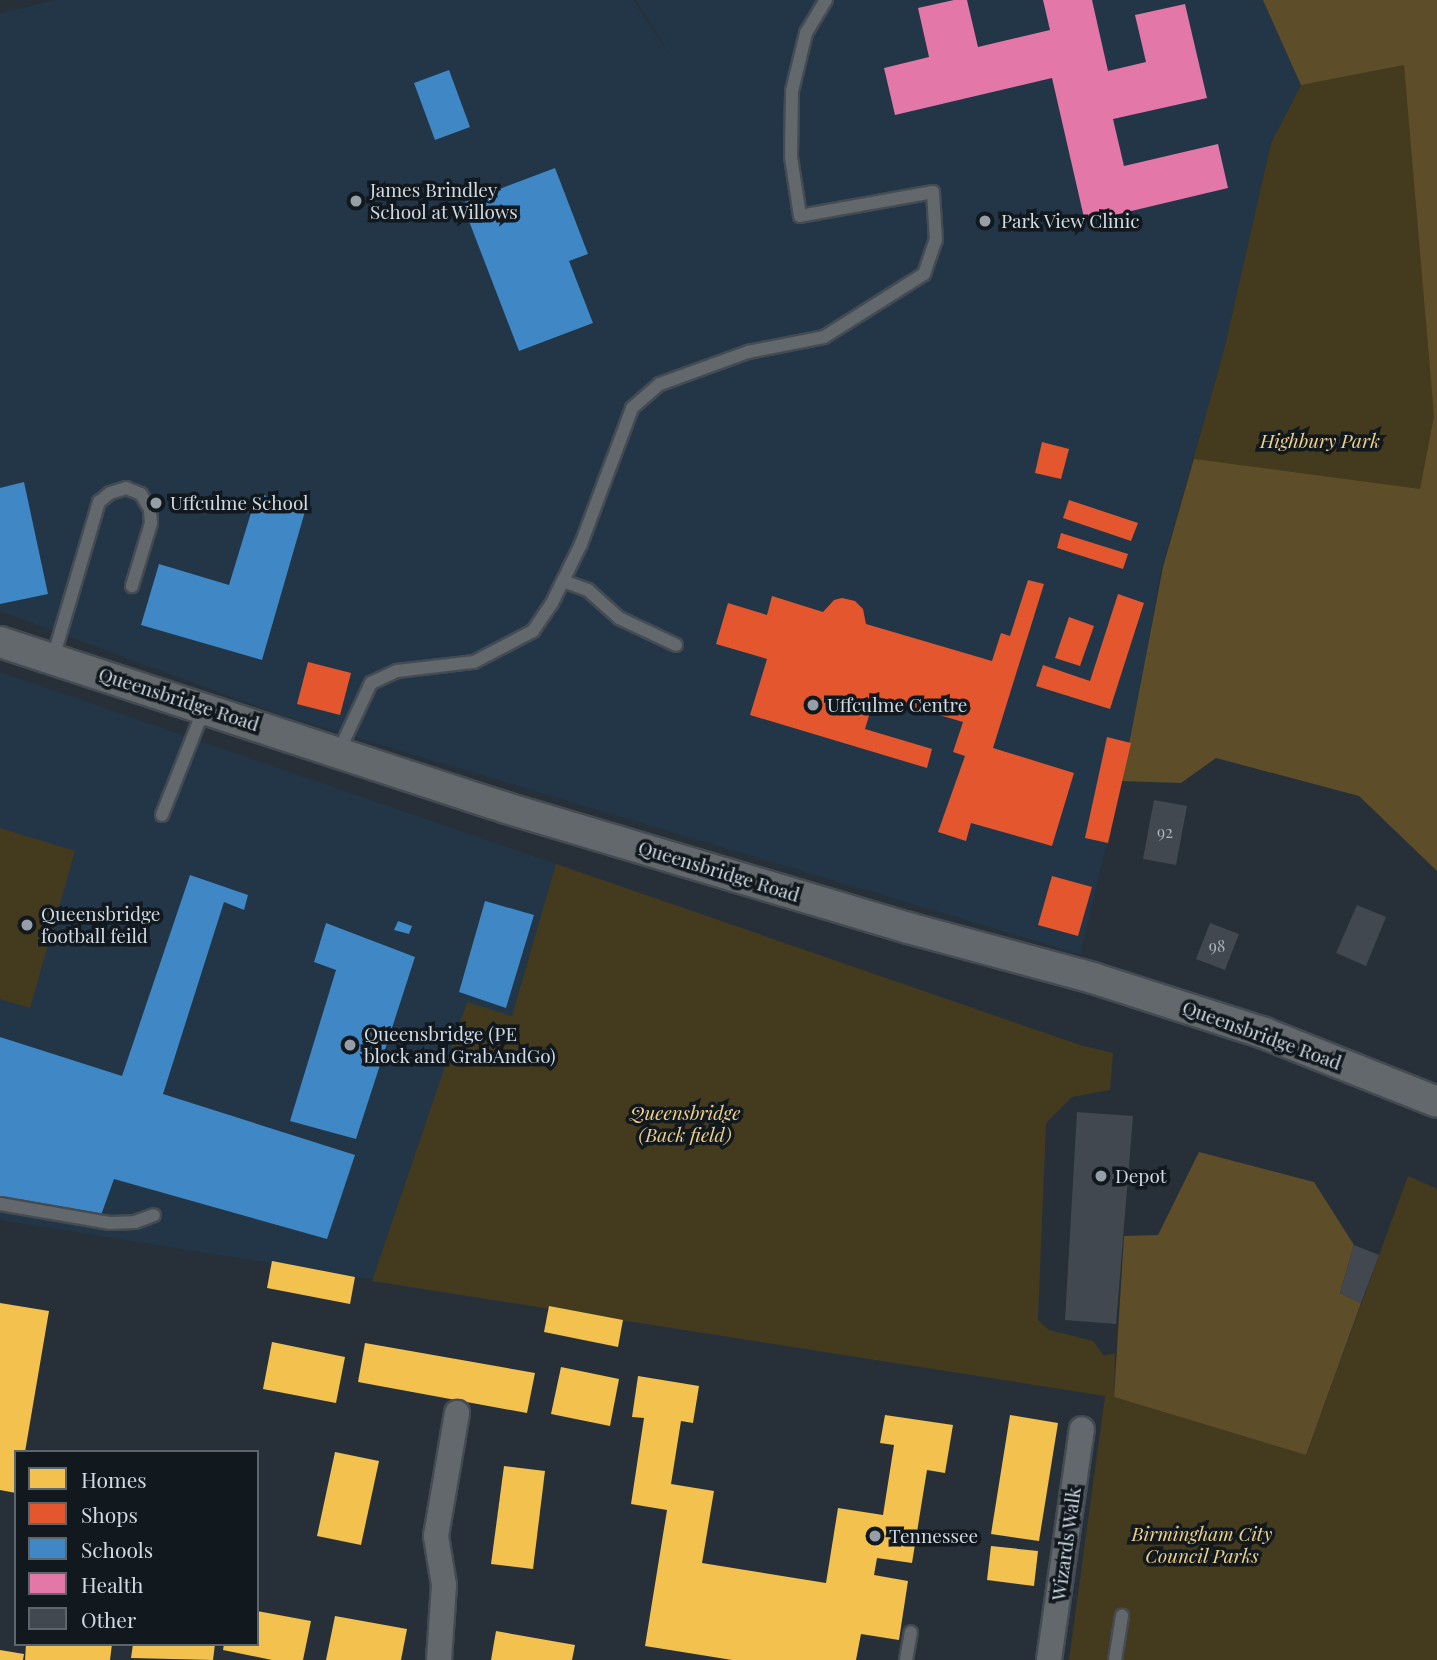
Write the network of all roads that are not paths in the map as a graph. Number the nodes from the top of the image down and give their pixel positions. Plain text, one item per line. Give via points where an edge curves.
1 (826, 0) edge
2 (563, 581) junction
3 (132, 586) dead end
4 (0, 642) edge
5 (676, 645) dead end
6 (53, 658) junction
7 (204, 708) junction
8 (339, 751) junction
9 (162, 816) dead end
10 (1437, 1102) edge
11 (0, 1204) edge
12 (154, 1215) dead end
13 (457, 1413) dead end
14 (1082, 1429) dead end
15 (1122, 1616) dead end
16 (911, 1632) dead end
17 (439, 1660) edge
18 (906, 1660) edge
19 (1049, 1660) edge
20 (1115, 1660) edge

1 - 2 lane via 806,33 792,91 791,157 800,216 933,192 936,240 924,274 824,337 748,352 660,384 632,408 582,544
2 - 5 lane via 588,590 619,618
2 - 8 lane via 533,631 505,648 474,662 397,671 371,683
3 - 6 lane via 151,523 150,509 141,495 125,488 99,502
4 - 6 street, Queensbridge Road
6 - 7 street, Queensbridge Road
7 - 8 street, Queensbridge Road
7 - 9 lane
8 - 10 street, Queensbridge Road via 506,807 908,928 1093,978 1264,1034
11 - 12 lane via 110,1223
13 - 17 street via 436,1536 444,1585
14 - 19 street, Wizards Walk
15 - 20 lane
16 - 18 lane

